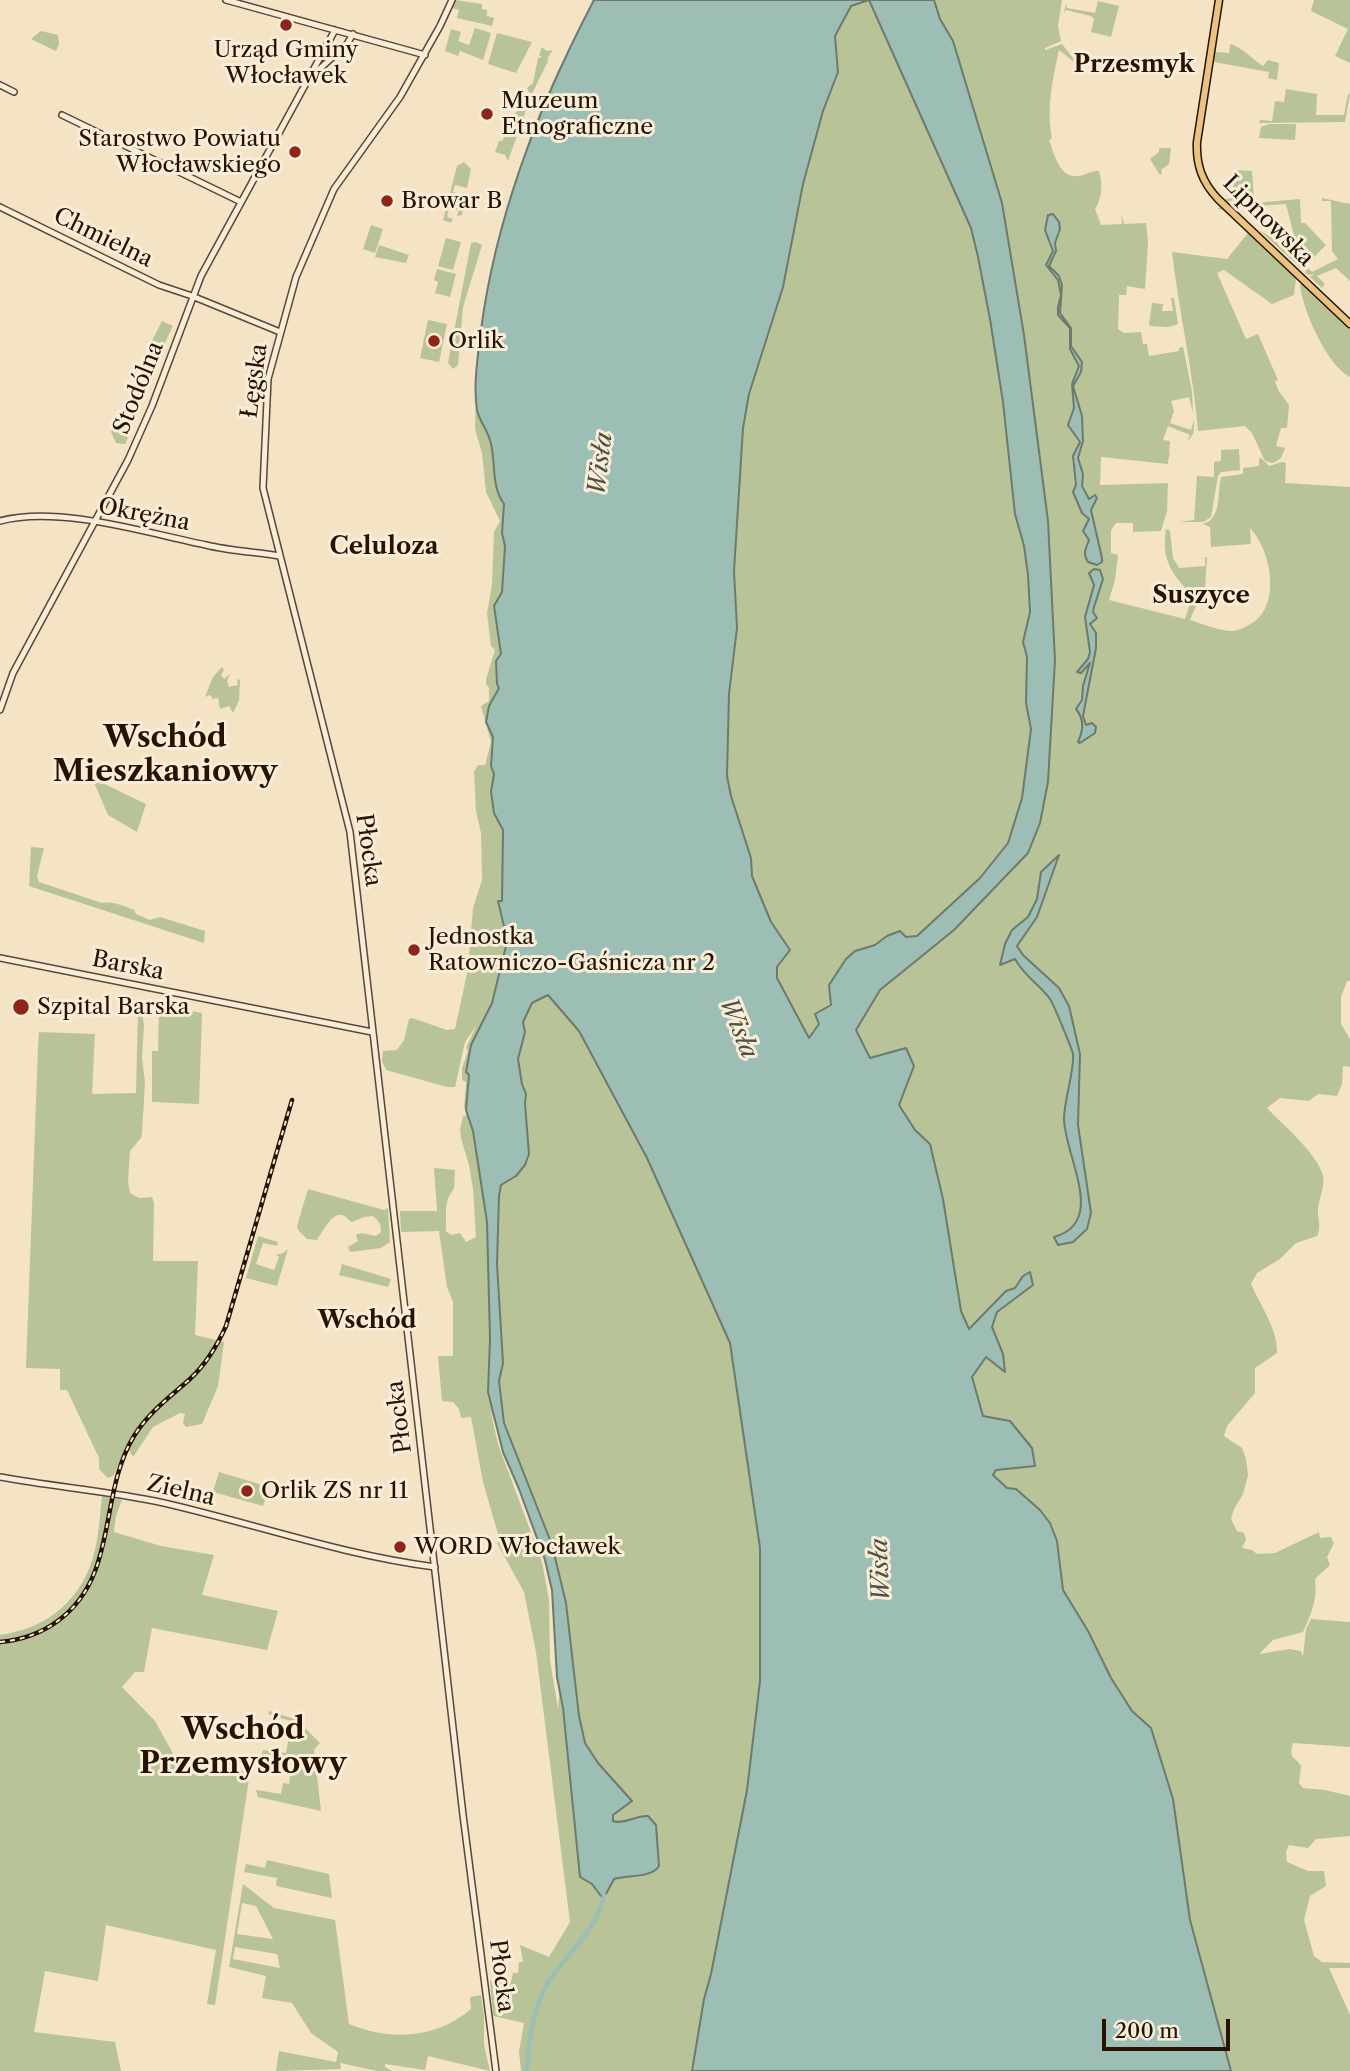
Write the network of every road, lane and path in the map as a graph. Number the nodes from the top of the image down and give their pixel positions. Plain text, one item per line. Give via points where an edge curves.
1 (226, 0) edge
2 (452, 0) edge
3 (1219, 0) edge
4 (335, 30) junction
5 (353, 34) junction
6 (425, 55) junction
7 (309, 78) junction
8 (0, 85) edge
9 (14, 92) dead end
10 (62, 115) dead end
11 (241, 202) junction
12 (0, 207) edge
13 (192, 296) junction
14 (1350, 324) edge
15 (280, 332) junction
16 (0, 521) edge
17 (95, 523) junction
18 (280, 555) junction
19 (0, 710) edge
20 (343, 802) joint
21 (0, 958) edge
22 (372, 1032) junction
23 (0, 1477) edge
24 (435, 1567) junction
25 (496, 2071) edge

1 - 4 street
2 - 6 street, Łęgska
3 - 14 main road, Lipnowska via 1197,142 1202,177 1218,199
4 - 5 street
4 - 7 street, Stodólna
5 - 6 street
5 - 7 street, Stodólna
6 - 15 street, Łęgska via 394,107 334,189 295,279
7 - 11 street, Stodólna
8 - 9 street
10 - 11 street
11 - 13 street, Stodólna
12 - 13 street, Chmielna
13 - 15 street, Chmielna
13 - 17 street, Stodólna via 148,417
15 - 18 street, Łęgska via 268,379 263,483
16 - 17 street, Okrężna via 38,516
17 - 18 street, Okrężna
17 - 19 street, Stodólna via 13,673
18 - 20 street, Łęgska
20 - 22 street, Płocka
21 - 22 street, Barska
22 - 24 street, Płocka
23 - 24 street, Zielna via 149,1500 326,1546
24 - 25 street, Płocka

